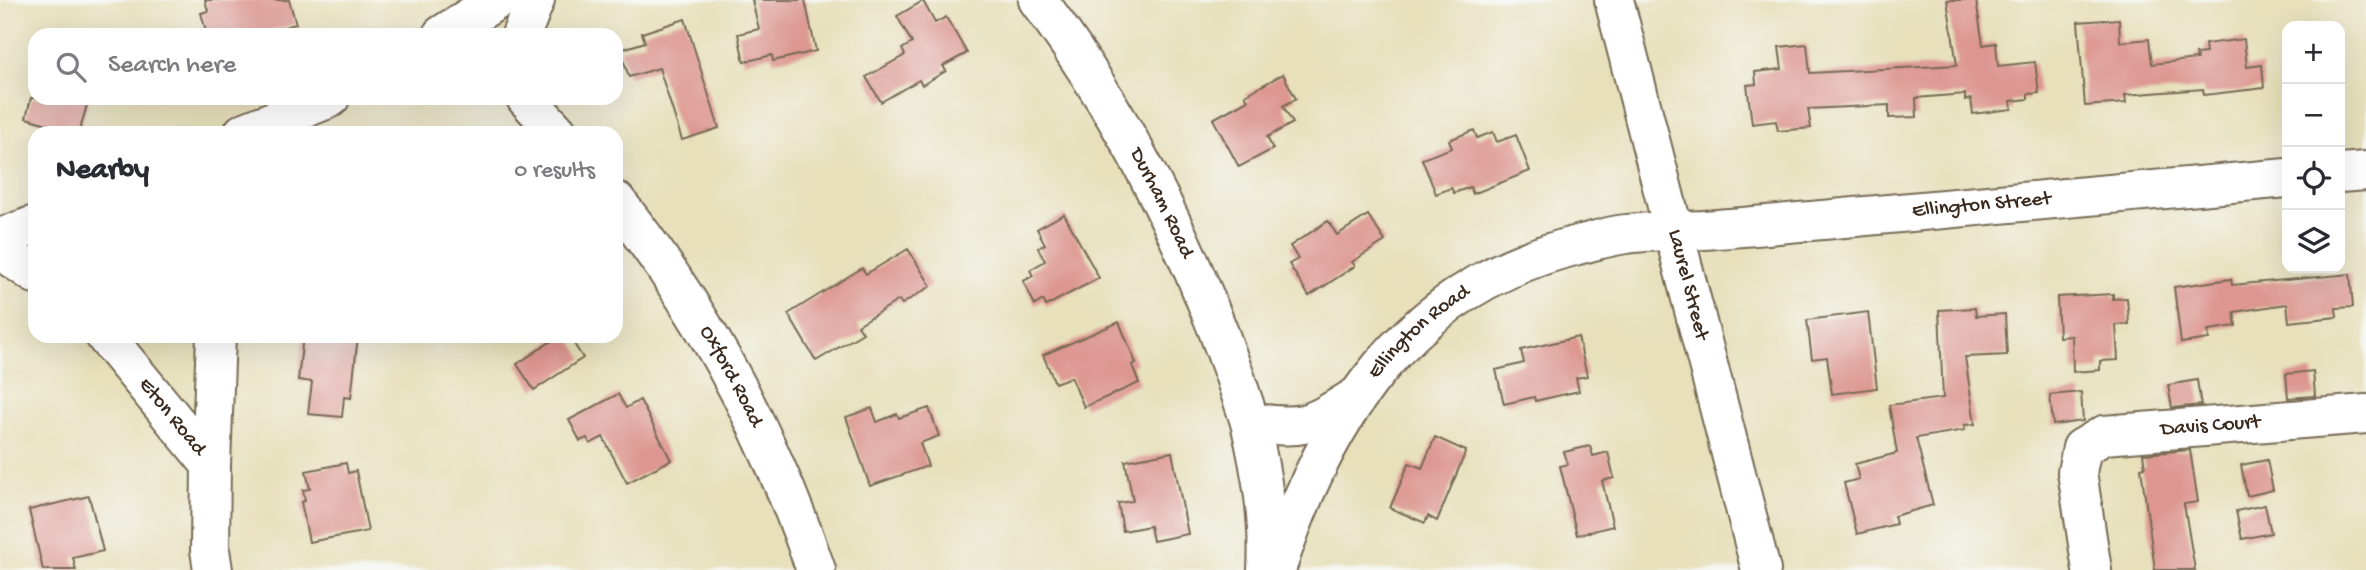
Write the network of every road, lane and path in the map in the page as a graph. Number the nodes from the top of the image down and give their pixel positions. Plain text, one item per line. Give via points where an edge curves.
1 (497, 0) edge
2 (535, 0) edge
3 (1038, 0) edge
4 (1614, 0) edge
5 (451, 24) edge
6 (524, 28) edge
7 (313, 105) edge
8 (322, 105) edge
9 (533, 105) edge
10 (545, 105) edge
11 (261, 126) edge
12 (301, 126) edge
13 (553, 126) edge
14 (556, 126) edge
15 (2366, 171) edge
16 (2345, 173) edge
17 (2282, 178) edge
18 (623, 211) edge
19 (28, 228) edge
20 (1674, 231) junction
21 (0, 238) edge
22 (0, 250) edge
23 (28, 269) edge
24 (110, 343) edge
25 (216, 343) edge
26 (1360, 394) junction
27 (2366, 414) edge
28 (1250, 422) junction
29 (211, 465) junction
30 (213, 570) edge
31 (816, 570) edge
32 (1267, 570) edge
33 (1276, 570) edge
34 (1761, 570) edge
35 (2092, 570) edge

1 - 5 street
2 - 6 street
3 - 28 street, Durham Road via 1102,95 1163,207 1229,356
4 - 20 street, Laurel Street
7 - 11 street
8 - 12 street
9 - 13 street
10 - 14 street
15 - 16 street
17 - 20 street, Ellington Street
18 - 31 street, Oxford Road via 676,283 732,377 776,463
19 - 21 street
20 - 26 street, Ellington Road via 1606,238 1493,275 1423,322 1398,345
20 - 34 street, Laurel Street
22 - 23 street
24 - 29 street, Eton Road
25 - 29 street, Eton Road
26 - 28 street via 1299,427
26 - 33 street, Ellington Road via 1325,452
27 - 35 street, Davis Court via 2104,435 2082,448 2077,472
28 - 32 street, Durham Road via 1268,525
29 - 30 street, Eton Road

